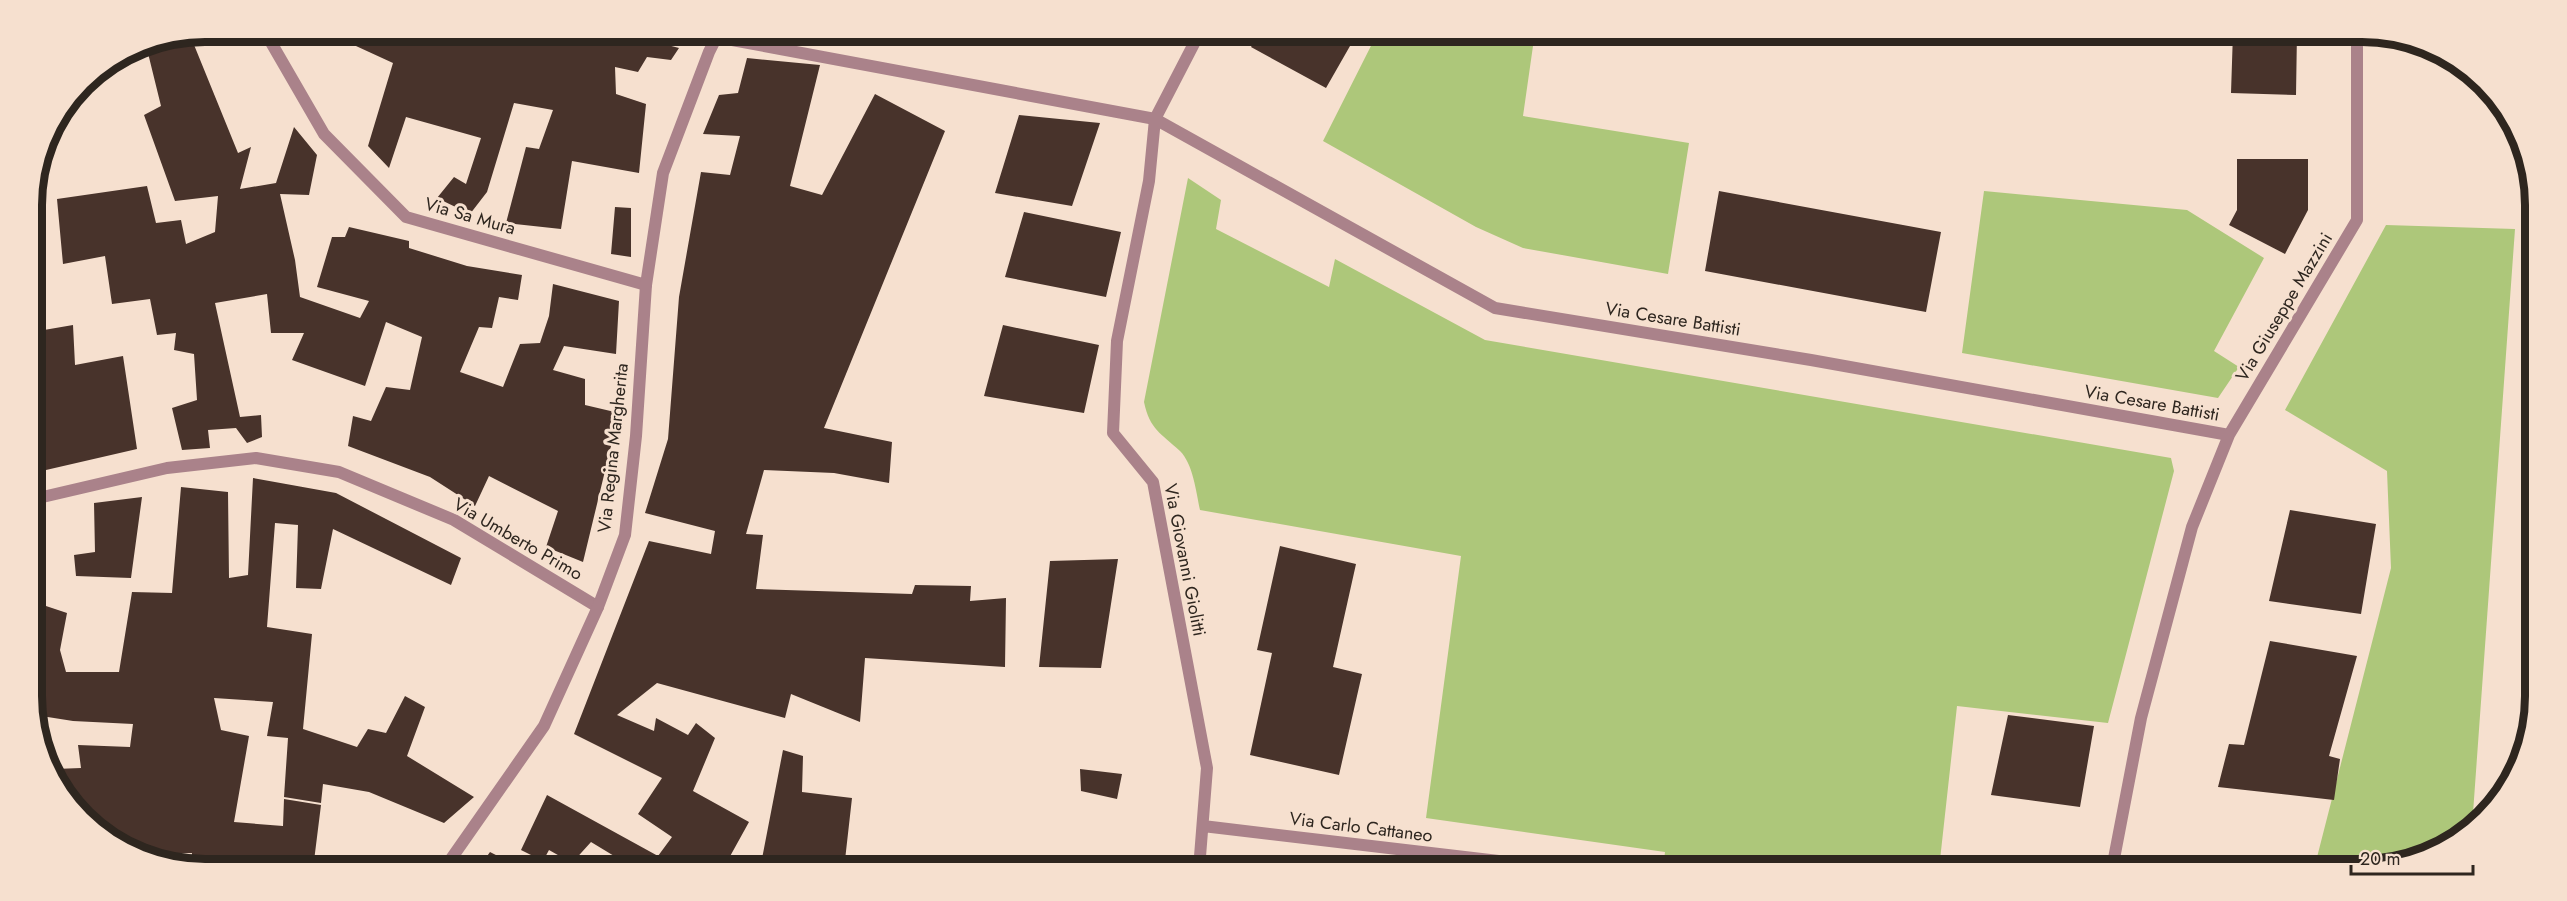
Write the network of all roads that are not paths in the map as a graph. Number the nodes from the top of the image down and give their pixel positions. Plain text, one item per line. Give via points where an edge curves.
1 (271, 42) edge
2 (715, 42) edge
3 (759, 42) edge
4 (1195, 42) edge
5 (2357, 42) edge
6 (1155, 119) junction
7 (646, 285) junction
8 (2229, 435) junction
9 (42, 497) edge
10 (598, 607) junction
11 (1203, 826) junction
12 (451, 859) edge
13 (1199, 859) edge
14 (1482, 859) edge
15 (2114, 859) edge

1 - 7 street, Via Sa Mura via 324,134 406,217
2 - 7 street, Via Regina Margherita via 663,173
3 - 6 street, Via Cesare Battisti
4 - 6 street, Via Giovanni Giolitti
5 - 8 street, Via Giuseppe Mazzini via 2357,220
6 - 8 street, Via Cesare Battisti via 1495,308
6 - 11 street, Via Giovanni Giolitti via 1149,181 1117,341 1113,433 1153,482 1208,768
7 - 10 street, Via Regina Margherita via 625,536
8 - 15 street, Via Giuseppe Mazzini via 2192,527 2142,718
9 - 10 street, Via Umberto Primo via 166,468 256,458 339,471 454,520
10 - 12 street, Via Regina Margherita via 544,726
11 - 13 street, Via Giovanni Giolitti
11 - 14 street, Via Carlo Cattaneo

